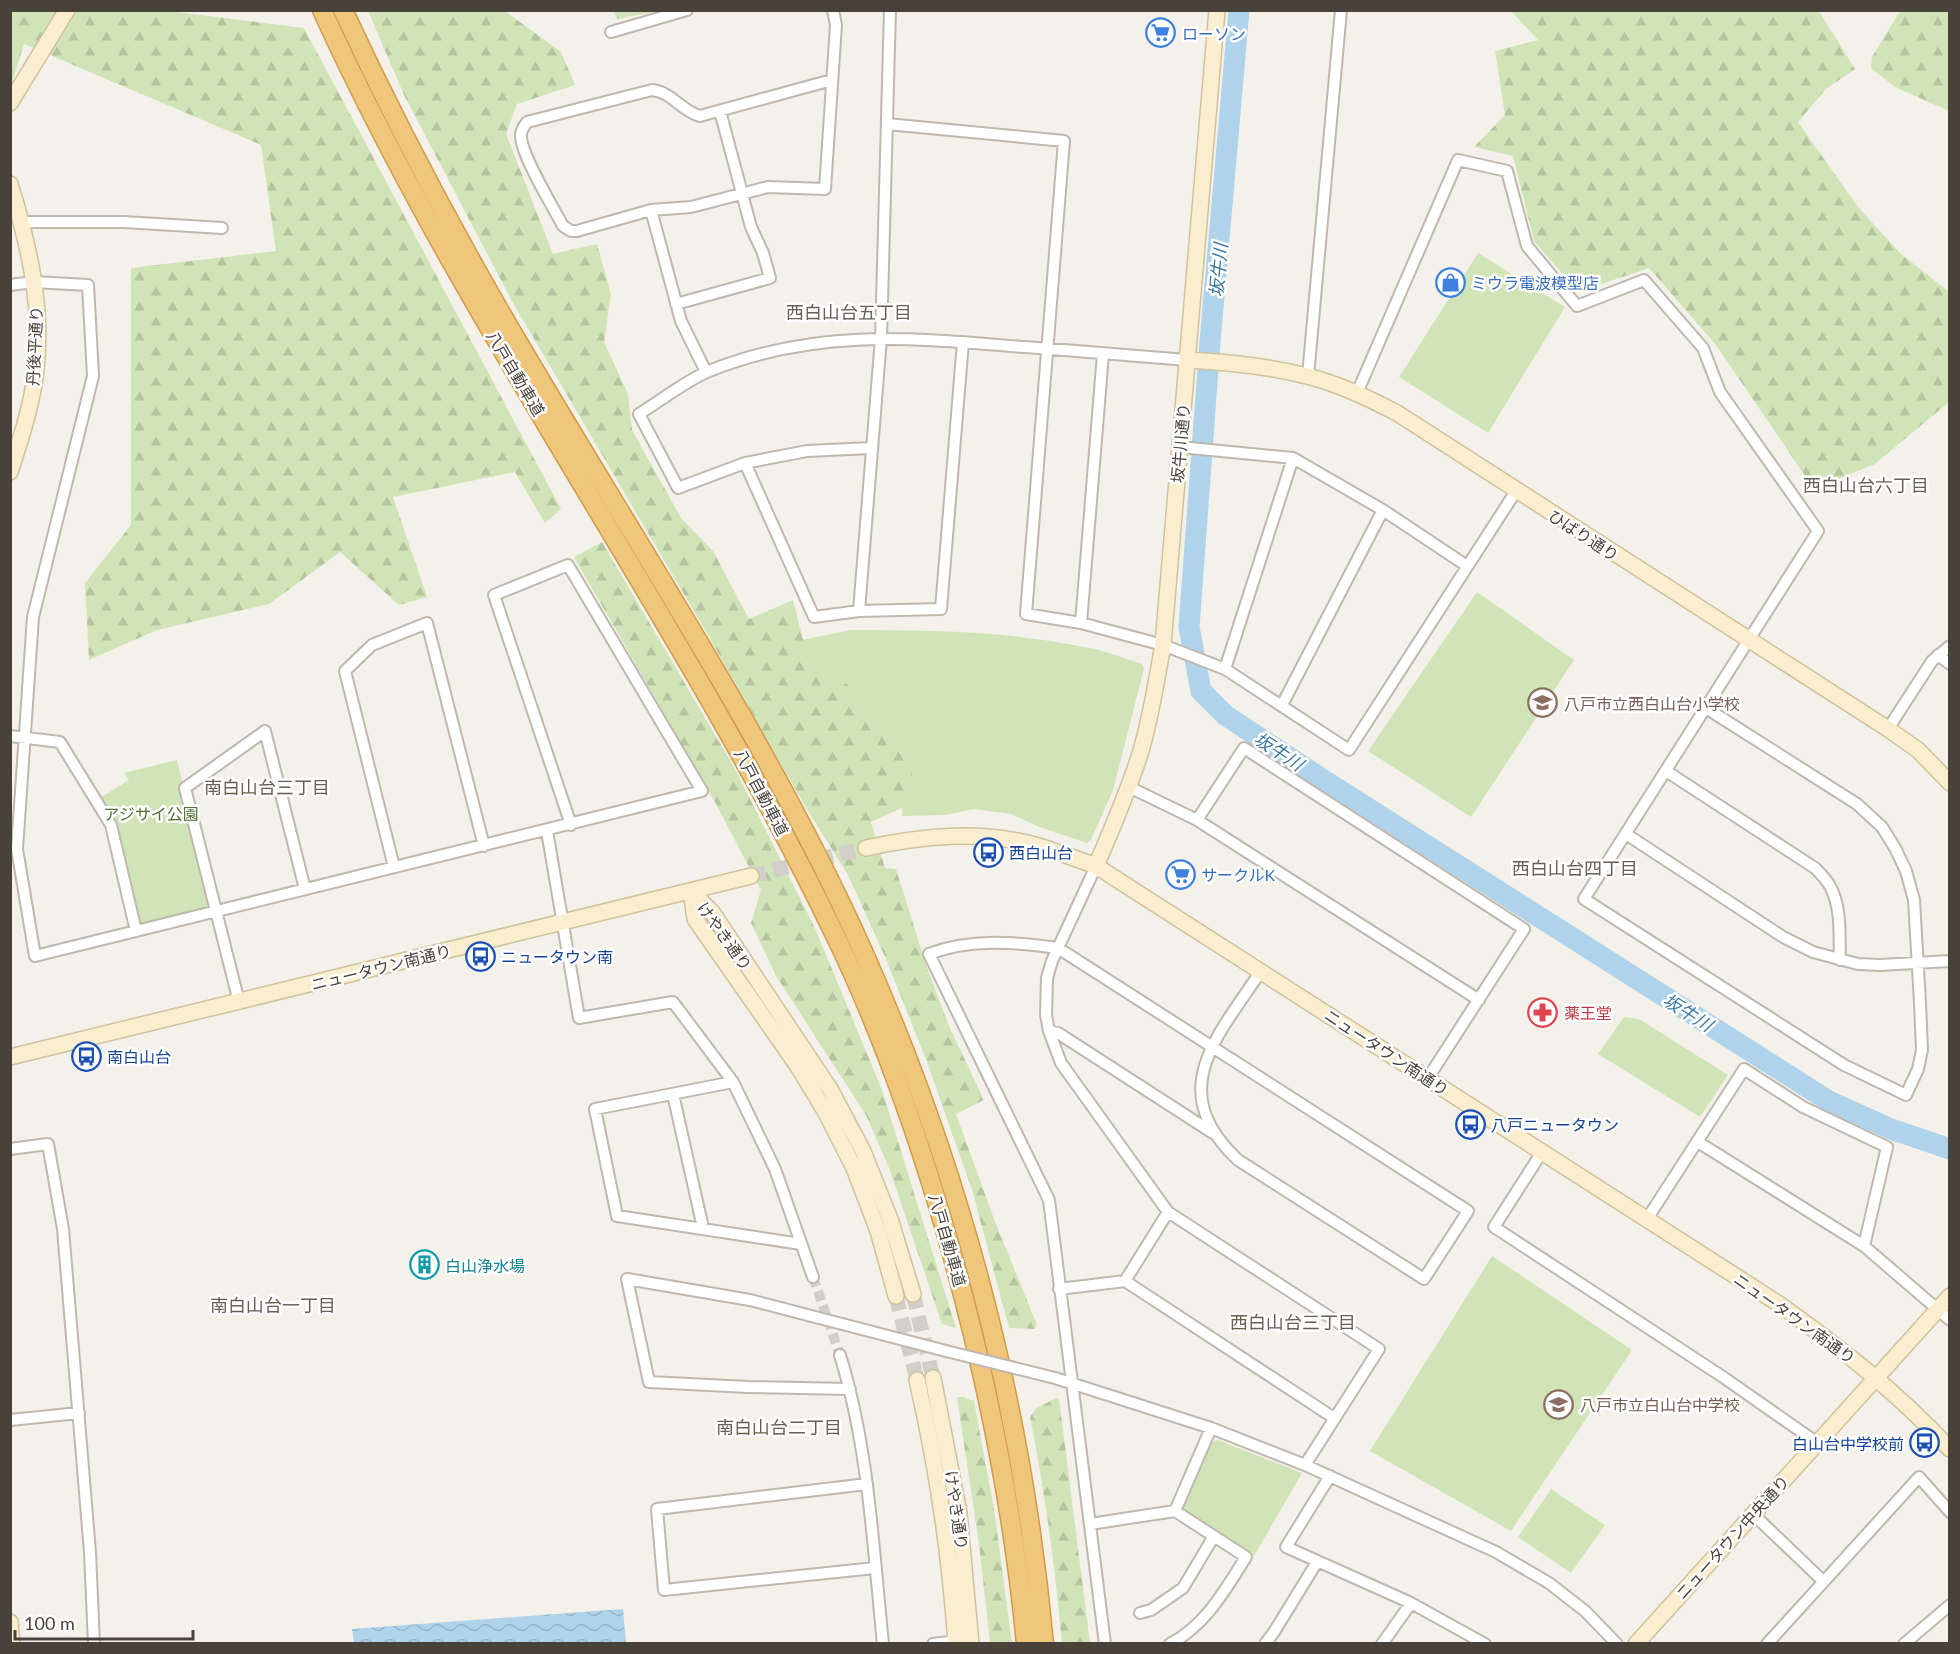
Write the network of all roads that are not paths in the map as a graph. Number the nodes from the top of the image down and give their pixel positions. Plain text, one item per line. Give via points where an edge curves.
1 (67, 10) edge
2 (322, 10) edge
3 (343, 10) edge
4 (687, 10) edge
5 (833, 10) edge
6 (890, 10) edge
7 (1217, 10) edge
8 (1341, 10) edge
9 (610, 32) dead end
10 (832, 80) junction
11 (10, 103) edge
12 (720, 111) junction
13 (887, 124) junction
14 (10, 184) edge
15 (742, 193) junction
16 (651, 210) junction
17 (18, 220) edge
18 (222, 228) dead end
19 (34, 282) junction
20 (10, 285) edge
21 (676, 304) junction
22 (881, 338) junction
23 (963, 342) junction
24 (1047, 349) junction
25 (1103, 354) junction
26 (1192, 360) junction
27 (706, 372) junction
28 (1308, 376) junction
29 (1357, 393) junction
30 (1185, 447) junction
31 (871, 448) junction
32 (1293, 458) junction
33 (745, 463) junction
34 (10, 472) edge
35 (1516, 491) junction
36 (1383, 510) junction
37 (1467, 566) junction
38 (859, 611) junction
39 (1082, 623) junction
40 (1749, 640) junction
41 (1163, 645) junction
42 (1950, 646) edge
43 (1938, 655) junction
44 (1950, 664) edge
45 (1225, 669) junction
46 (1282, 705) junction
47 (1707, 708) junction
48 (1888, 729) junction
49 (10, 736) edge
50 (25, 738) junction
51 (1666, 771) junction
52 (1950, 783) edge
53 (1129, 787) junction
54 (1197, 820) junction
55 (571, 825) junction
56 (547, 831) junction
57 (1626, 834) junction
58 (484, 846) junction
59 (866, 848) tunnel mouth
60 (1096, 866) junction
61 (394, 867) junction
62 (751, 876) tunnel mouth
63 (305, 889) junction
64 (692, 891) junction
65 (217, 912) junction
66 (563, 922) junction
67 (136, 931) junction
68 (1058, 948) junction
69 (1840, 960) junction
70 (1950, 961) edge
71 (1918, 963) junction
72 (1261, 971) junction
73 (1479, 1000) junction
74 (239, 1002) junction
75 (1049, 1031) junction
76 (1212, 1046) junction
77 (10, 1057) edge
78 (1428, 1078) junction
79 (733, 1082) junction
80 (673, 1094) junction
81 (1213, 1133) junction
82 (1698, 1142) junction
83 (10, 1149) edge
84 (1542, 1152) junction
85 (1168, 1212) junction
86 (1647, 1219) junction
87 (703, 1228) junction
88 (801, 1244) junction
89 (1864, 1246) junction
90 (813, 1277) tunnel mouth
91 (1125, 1281) junction
92 (1059, 1289) junction
93 (913, 1294) tunnel mouth
94 (896, 1296) tunnel mouth
95 (1950, 1296) edge
96 (1938, 1309) junction
97 (1950, 1320) edge
98 (840, 1355) tunnel mouth
99 (1876, 1377) junction
100 (933, 1378) tunnel mouth
101 (917, 1380) tunnel mouth
102 (1071, 1382) junction
103 (850, 1389) junction
104 (78, 1413) junction
105 (1334, 1418) junction
106 (10, 1420) edge
107 (1211, 1428) junction
108 (1816, 1443) junction
109 (1950, 1449) edge
110 (1305, 1465) junction
111 (1330, 1476) junction
112 (867, 1484) junction
113 (1175, 1511) junction
114 (1950, 1512) edge
115 (1753, 1514) junction
116 (1090, 1524) junction
117 (1214, 1536) junction
118 (1317, 1562) junction
119 (875, 1568) junction
120 (1823, 1581) junction
121 (1411, 1603) junction
122 (1950, 1605) edge
123 (1140, 1613) dead end
124 (10, 1622) edge
125 (961, 1643) edge
126 (12, 1644) edge
127 (94, 1644) edge
128 (883, 1644) edge
129 (933, 1644) edge
130 (1026, 1644) edge
131 (1044, 1644) edge
132 (1105, 1644) edge
133 (1170, 1644) edge
134 (1265, 1644) edge
135 (1382, 1644) edge
136 (1485, 1644) edge
137 (1617, 1644) edge
138 (1636, 1644) edge
139 (1767, 1644) edge
140 (1904, 1644) edge

1 - 11 street
2 - 130 highway, 八戸自動車道 via 414,198 663,618 776,817 837,937 884,1047 920,1146 960,1280 1005,1486
3 - 131 highway, 八戸自動車道 via 438,202 747,726 861,946 936,1137 974,1257 1020,1463
4 - 9 street
5 - 10 street via 836,25
6 - 13 street
7 - 26 street, 坂牛川通り
8 - 28 street
10 - 12 street
10 - 15 street via 825,189 768,187
12 - 15 street
12 - 16 street via 700,116 688,113 662,91 652,90 528,122 524,127 521,134 530,164 562,226 577,231
13 - 22 street
13 - 24 street via 1064,141
14 - 17 street, 丹後平通り
15 - 16 street via 691,207
15 - 21 street via 770,278
16 - 21 street
17 - 18 street
17 - 19 street, 丹後平通り
19 - 20 street
19 - 34 street, 丹後平通り via 38,323 36,370 28,416
19 - 50 street via 88,285 93,376 33,617
21 - 27 street
22 - 23 street
22 - 27 street via 807,343
22 - 31 street
23 - 24 street
23 - 38 street via 941,609
24 - 25 street
24 - 39 street via 1026,614
25 - 26 street
25 - 39 street
26 - 28 street, ひばり通り
26 - 30 street, 坂牛川通り
27 - 33 street via 639,414 678,488
28 - 29 street, ひばり通り
29 - 35 street, ひばり通り via 1397,413
29 - 40 street via 1458,160 1507,171 1527,246 1577,306 1644,280 1703,348 1720,392 1818,531
30 - 32 street
30 - 41 street, 坂牛川通り
31 - 33 street via 807,451
31 - 38 street
32 - 36 street
32 - 45 street
33 - 38 street via 814,617
35 - 37 street
35 - 40 street, ひばり通り
36 - 37 street
36 - 46 street
37 - 46 street via 1349,750
39 - 41 street
40 - 47 street
40 - 48 street, ひばり通り
41 - 45 street
41 - 53 street, 坂牛川通り via 1152,706
42 - 43 street
43 - 44 street
43 - 48 street
45 - 46 street
47 - 51 street
47 - 71 street via 1857,804 1882,827 1906,871 1914,900
48 - 52 street, ひばり通り via 1918,750
49 - 50 street
50 - 67 street via 60,742 111,825
50 - 67 street via 17,849 35,956
51 - 57 street
51 - 69 street via 1815,868 1830,885 1835,899
53 - 54 street
53 - 60 street, 坂牛川通り
54 - 73 street
54 - 73 street via 1244,748 1524,929
55 - 55 street via 494,595 568,565 702,791
55 - 56 street
56 - 58 street
56 - 66 street
57 - 69 street via 1784,937
57 - 71 street via 1584,899 1844,1065 1906,1095 1922,1050
58 - 61 street
58 - 61 street via 427,623 372,645 345,671
59 - 60 street, ニュータウン南通り via 917,838 993,838 1034,845
60 - 68 street
60 - 72 street, ニュータウン南通り
61 - 63 street
62 - 64 street, ニュータウン南通り
63 - 65 street
63 - 65 street via 265,731 185,788
64 - 66 street, ニュータウン南通り
64 - 93 street, けやき通り via 712,912 830,1089 871,1171
64 - 94 street, けやき通り via 695,919 799,1068 854,1168 878,1231
65 - 67 street
65 - 74 street
66 - 74 street, ニュータウン南通り
66 - 79 street via 579,1018 673,1002
68 - 75 street via 1047,978
68 - 76 street
68 - 92 street via 972,944 929,954 1048,1200
69 - 71 street via 1880,965
70 - 71 street
72 - 76 street
72 - 78 street, ニュータウン南通り
73 - 78 street
74 - 77 street, ニュータウン南通り
75 - 81 street via 1058,1033
75 - 85 street via 1061,1064
76 - 81 street via 1201,1076 1205,1115
76 - 81 street via 1468,1210 1424,1280 1238,1160
78 - 84 street, ニュータウン南通り
79 - 80 street
79 - 88 street via 775,1168
80 - 87 street
80 - 87 street via 595,1109 617,1216
82 - 86 street
82 - 89 street
82 - 89 street via 1744,1069 1803,1107 1887,1147
83 - 104 street via 48,1144 63,1229
84 - 86 street, ニュータウン南通り
84 - 108 street via 1494,1227 1723,1377
85 - 91 street
85 - 105 street via 1379,1349
86 - 99 street, ニュータウン南通り via 1779,1304
87 - 88 street
88 - 90 street
89 - 96 street
91 - 92 street
91 - 105 street
92 - 102 street
95 - 96 street
96 - 97 street
96 - 99 street
98 - 103 street
99 - 108 street, ニュータウン中央通り
99 - 109 street, ニュータウン南通り
100 - 125 street, けやき通り via 958,1513
101 - 125 street, けやき通り via 943,1515
102 - 103 street, bridge via 750,1300 627,1279 649,1382
102 - 107 street
102 - 116 street
103 - 112 street
104 - 106 street
104 - 127 street
105 - 110 street
107 - 110 street
107 - 113 street
108 - 115 street, ニュータウン中央通り
110 - 111 street
111 - 118 street via 1286,1547
111 - 137 street via 1496,1552 1549,1583 1586,1611
112 - 119 street
112 - 119 street via 657,1509 664,1590
113 - 116 street
113 - 117 street
114 - 120 street via 1919,1477
115 - 120 street
115 - 138 street, ニュータウン中央通り
116 - 132 street
117 - 123 street via 1183,1588
117 - 133 street via 1246,1557 1216,1604 1198,1624
118 - 121 street
118 - 134 street
119 - 128 street
120 - 139 street
121 - 135 street
121 - 136 street
122 - 140 street
124 - 126 street
125 - 129 street

